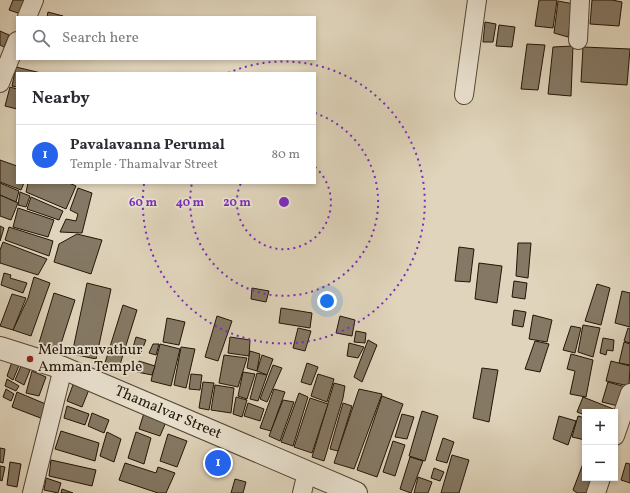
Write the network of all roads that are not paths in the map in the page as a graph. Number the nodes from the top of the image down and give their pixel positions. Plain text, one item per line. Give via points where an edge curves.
1 (34, 0) edge
2 (477, 0) edge
3 (580, 0) edge
4 (27, 16) edge
5 (578, 40) dead end
6 (16, 43) edge
7 (0, 83) edge
8 (464, 95) dead end
9 (0, 348) edge
10 (63, 368) junction
11 (630, 393) edge
12 (618, 427) edge
13 (600, 481) edge
14 (304, 483) edge
15 (32, 493) edge
16 (356, 493) edge
17 (596, 493) edge

1 - 4 street
2 - 8 street
3 - 5 street
6 - 7 street
9 - 10 street, Thamalvar Street
10 - 14 street, Thamalvar Street
10 - 15 street
11 - 12 street
13 - 17 street
14 - 16 street, Thamalvar Street

